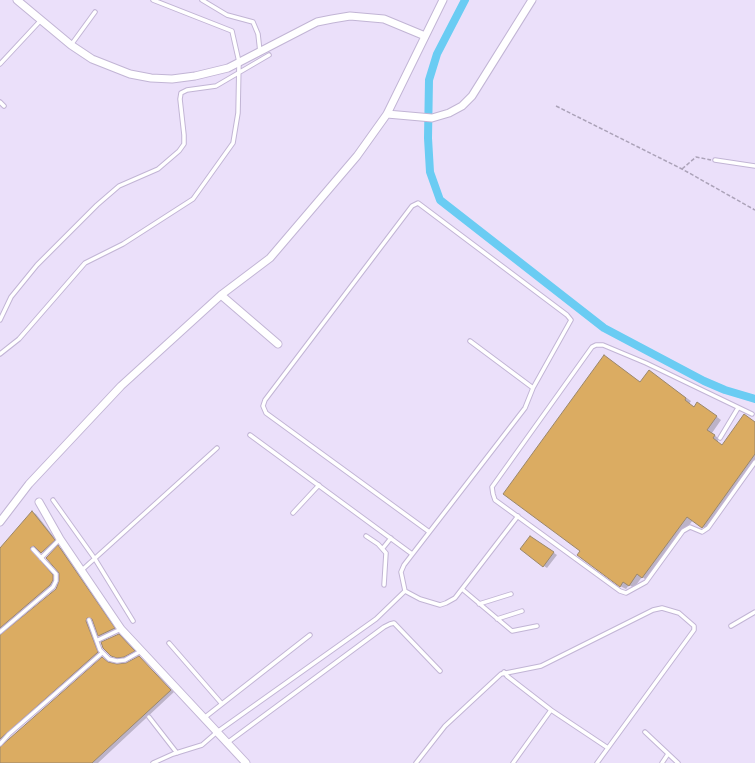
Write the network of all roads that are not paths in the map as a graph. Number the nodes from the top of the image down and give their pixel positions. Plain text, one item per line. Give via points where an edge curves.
1 (17, 0) edge
2 (153, 0) edge
3 (202, 0) edge
4 (443, 0) edge
5 (532, 0) edge
6 (95, 12) dead end
7 (41, 20) junction
8 (425, 36) junction
9 (71, 45) junction
10 (260, 52) junction
11 (269, 55) dead end
12 (239, 62) junction
13 (0, 64) edge
14 (238, 73) junction
15 (0, 102) edge
16 (4, 106) dead end
17 (387, 114) junction
18 (714, 160) road end
19 (755, 166) edge
20 (221, 295) junction
21 (0, 320) edge
22 (470, 341) dead end
23 (278, 344) dead end
24 (0, 354) edge
25 (533, 388) junction
26 (738, 408) junction
27 (752, 414) dead end
28 (250, 435) dead end
29 (720, 438) dead end
30 (217, 448) dead end
31 (755, 462) edge
32 (319, 485) junction
33 (53, 500) dead end
34 (39, 502) dead end
35 (293, 513) dead end
36 (518, 516) junction
37 (0, 522) edge
38 (428, 531) junction
39 (366, 536) dead end
40 (391, 538) junction
41 (60, 539) junction
42 (383, 548) junction
43 (33, 550) dead end
44 (412, 554) junction
45 (41, 558) junction
46 (95, 559) junction
47 (82, 570) junction
48 (384, 585) dead end
49 (462, 589) junction
50 (405, 591) junction
51 (511, 594) dead end
52 (479, 604) junction
53 (522, 611) dead end
54 (755, 612) edge
55 (497, 619) junction
56 (89, 620) dead end
57 (133, 621) dead end
58 (537, 626) dead end
59 (731, 626) dead end
60 (121, 629) junction
61 (0, 632) edge
62 (310, 636) dead end
63 (98, 640) junction
64 (169, 643) dead end
65 (142, 650) junction
66 (102, 653) junction
67 (440, 671) dead end
68 (504, 672) junction
69 (222, 704) junction
70 (552, 710) junction
71 (149, 717) dead end
72 (204, 718) junction
73 (217, 732) junction
74 (645, 732) dead end
75 (228, 743) junction
76 (0, 744) edge
77 (608, 748) junction
78 (177, 753) junction
79 (668, 754) junction
80 (153, 763) edge
81 (246, 763) edge
82 (416, 763) edge
83 (513, 763) edge
84 (597, 763) edge
85 (662, 763) edge
86 (678, 763) edge

1 - 7 street
2 - 12 lane via 232,31
3 - 10 lane via 227,15 253,22 258,34
4 - 8 street
5 - 17 street via 472,96 462,106 432,118
6 - 9 lane
7 - 9 street
7 - 13 lane
8 - 10 street via 384,19 350,16 317,22
8 - 17 street
9 - 12 street via 92,59 130,74 151,78 195,76 228,68
10 - 12 street
11 - 14 lane
12 - 14 lane
14 - 21 lane via 216,86 181,93 184,144 180,151 158,170 119,186 97,204 37,265 11,297
14 - 24 lane via 238,112 233,143 193,199 123,244 85,263 20,339
15 - 16 lane
17 - 20 street via 357,156 270,258
18 - 19 lane
20 - 23 street
20 - 37 street via 121,386 29,484
22 - 25 lane
25 - 38 lane via 525,408
25 - 38 lane via 571,320 427,208 418,203 412,206 263,406 266,413
26 - 27 lane
26 - 29 lane
26 - 36 lane via 603,345 592,347 492,487 495,500
28 - 32 lane
30 - 46 lane
31 - 36 lane via 708,528 702,532 690,527 683,531 646,582 630,592 620,591
32 - 35 lane
32 - 40 lane
33 - 46 lane
34 - 41 street
36 - 49 lane
38 - 44 lane
39 - 42 lane
40 - 42 lane
40 - 44 lane
41 - 45 lane
41 - 47 street
42 - 48 lane via 386,553
43 - 45 lane
44 - 50 lane via 401,572
45 - 61 lane via 56,574 53,587
46 - 47 lane
46 - 57 lane
47 - 60 street
49 - 50 lane via 455,598 440,604 420,599
49 - 52 lane
50 - 73 lane via 376,619
51 - 52 lane
52 - 55 lane
53 - 55 lane
54 - 59 lane
55 - 58 lane via 515,632
56 - 63 lane
60 - 63 lane
60 - 65 street
62 - 69 lane
63 - 66 lane
64 - 69 lane
65 - 66 lane via 125,660 118,661 109,659
65 - 72 street
66 - 76 lane
67 - 75 lane via 394,624 390,624
68 - 70 lane
68 - 77 lane via 541,666 653,610 662,608 679,613 694,626 694,630
68 - 82 lane via 445,726
69 - 72 lane
70 - 77 lane
70 - 83 lane
71 - 78 lane
72 - 73 street
73 - 75 street
73 - 78 lane via 202,745
74 - 79 lane
75 - 81 street
77 - 84 lane
78 - 80 lane
79 - 85 lane
79 - 86 lane

